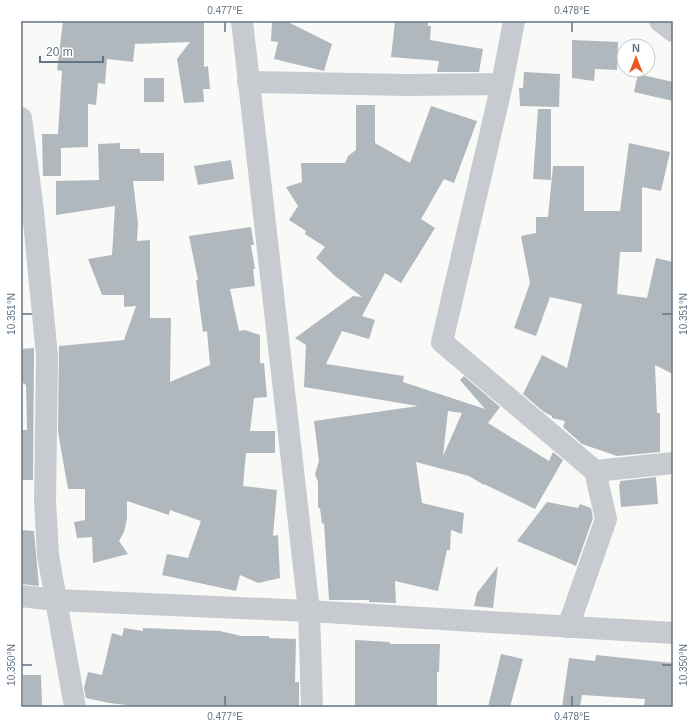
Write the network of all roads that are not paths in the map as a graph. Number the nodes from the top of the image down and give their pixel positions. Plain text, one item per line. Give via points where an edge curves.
1 (242, 21) edge
2 (514, 21) edge
3 (660, 21) edge
4 (673, 31) edge
5 (248, 82) junction
6 (502, 84) junction
7 (21, 118) edge
8 (673, 463) edge
9 (595, 471) junction
10 (21, 596) edge
11 (56, 600) junction
12 (309, 611) junction
13 (568, 627) junction
14 (673, 633) edge
15 (75, 707) edge
16 (312, 707) edge

1 - 5 street
2 - 6 street
3 - 4 street
5 - 6 street
5 - 12 street
6 - 9 street via 442,342
7 - 11 street via 47,356 46,516 48,555
8 - 9 street
9 - 13 street via 606,519
10 - 11 street
11 - 12 street
11 - 15 street
12 - 13 street
12 - 16 street
13 - 14 street

